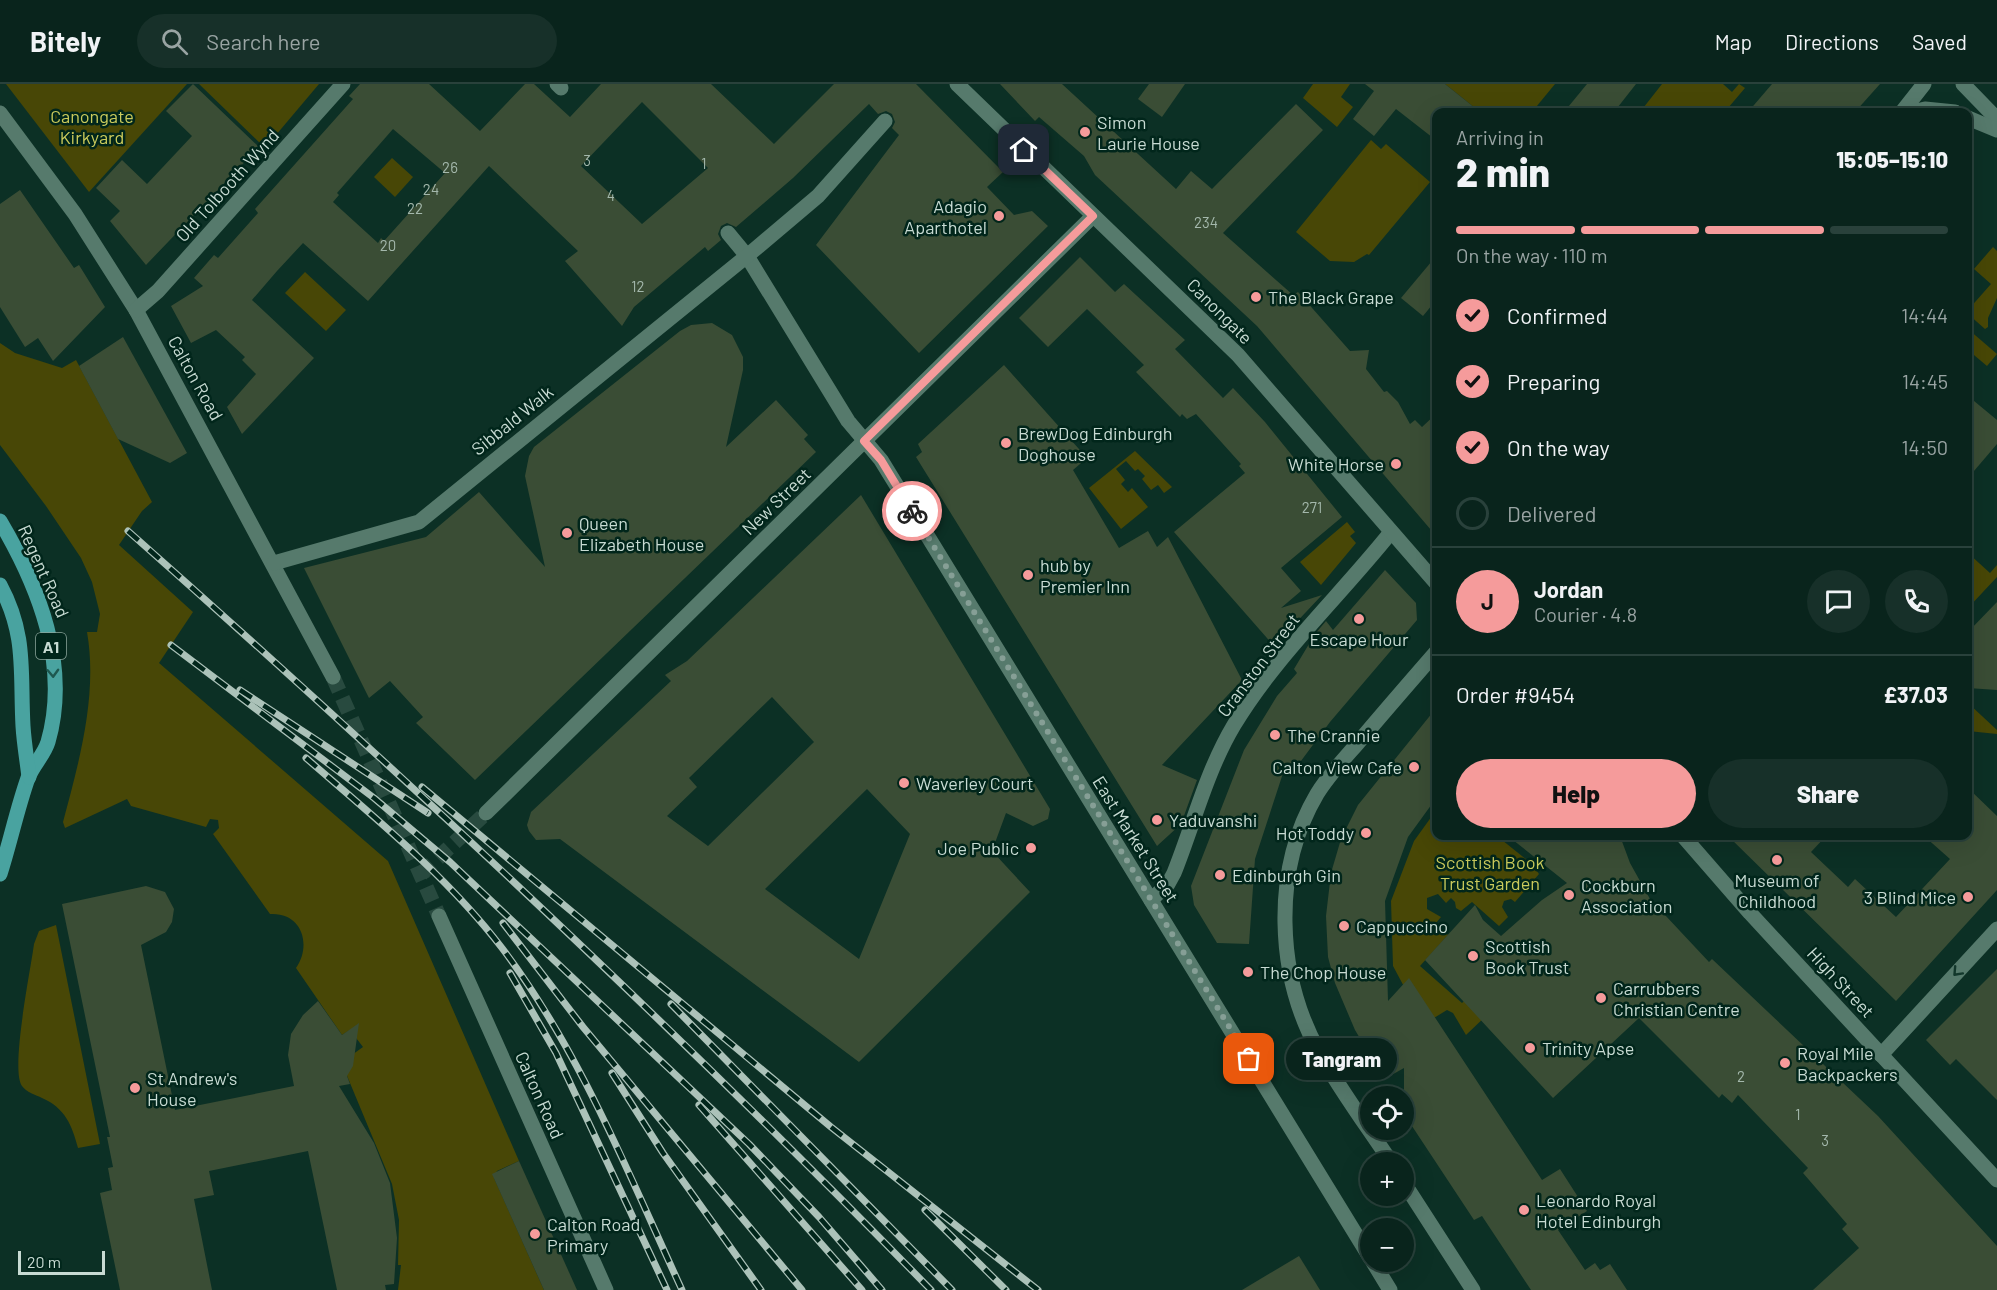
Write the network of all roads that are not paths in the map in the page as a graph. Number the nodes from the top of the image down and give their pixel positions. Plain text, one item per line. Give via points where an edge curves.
1 (343, 84) edge
2 (957, 84) edge
3 (1924, 84) edge
4 (1963, 84) edge
5 (1905, 108) edge
6 (0, 113) edge
7 (1997, 119) edge
8 (1972, 120) edge
9 (885, 121) dead end
10 (1997, 130) edge
11 (1093, 216) junction
12 (728, 233) dead end
13 (747, 256) junction
14 (136, 310) junction
15 (864, 441) junction
16 (0, 521) edge
17 (1391, 532) junction
18 (274, 563) junction
19 (1432, 578) edge
20 (0, 585) edge
21 (1432, 657) edge
22 (333, 677) tunnel mouth
23 (29, 777) junction
24 (486, 813) tunnel mouth
25 (1687, 840) edge
26 (0, 874) edge
27 (1151, 900) junction
28 (439, 916) tunnel mouth
29 (1997, 929) edge
30 (1881, 1055) junction
31 (1384, 1152) edge
32 (1997, 1180) edge
33 (1414, 1199) edge
34 (1360, 1240) edge
35 (1379, 1272) edge
36 (606, 1290) edge
37 (1390, 1290) edge
38 (1473, 1290) edge

1 - 14 street, Old Tolbooth Wynd via 158,291
2 - 11 street, Canongate
3 - 5 street
4 - 7 street
6 - 14 street, Calton Road via 75,214
8 - 10 street
9 - 13 street, Sibbald Walk via 818,196
11 - 15 street, New Street
11 - 17 street, Canongate via 1238,356
12 - 13 street
13 - 15 street
13 - 18 street, Sibbald Walk via 419,522
14 - 18 street, Calton Road
15 - 24 street, New Street
15 - 27 street, East Market Street via 881,460
16 -> 23 main road, Regent Road / A1 via 32,583 51,637 53,711 48,743
17 - 19 street, Canongate
17 - 27 street, Cranston Street via 1282,660 1234,725 1206,779 1174,873
18 - 22 street, Calton Road
20 - 23 main road, Regent Road / A1 via 20,639
21 - 31 street via 1318,792 1290,868 1286,950 1290,977 1319,1052
23 - 26 main road, Regent Road / A1
25 - 30 street, High Street
27 - 34 street, East Market Street
28 - 36 street, Calton Road
29 -> 30 street
30 - 32 street, High Street
33 - 38 street
35 - 37 street, East Market Street

